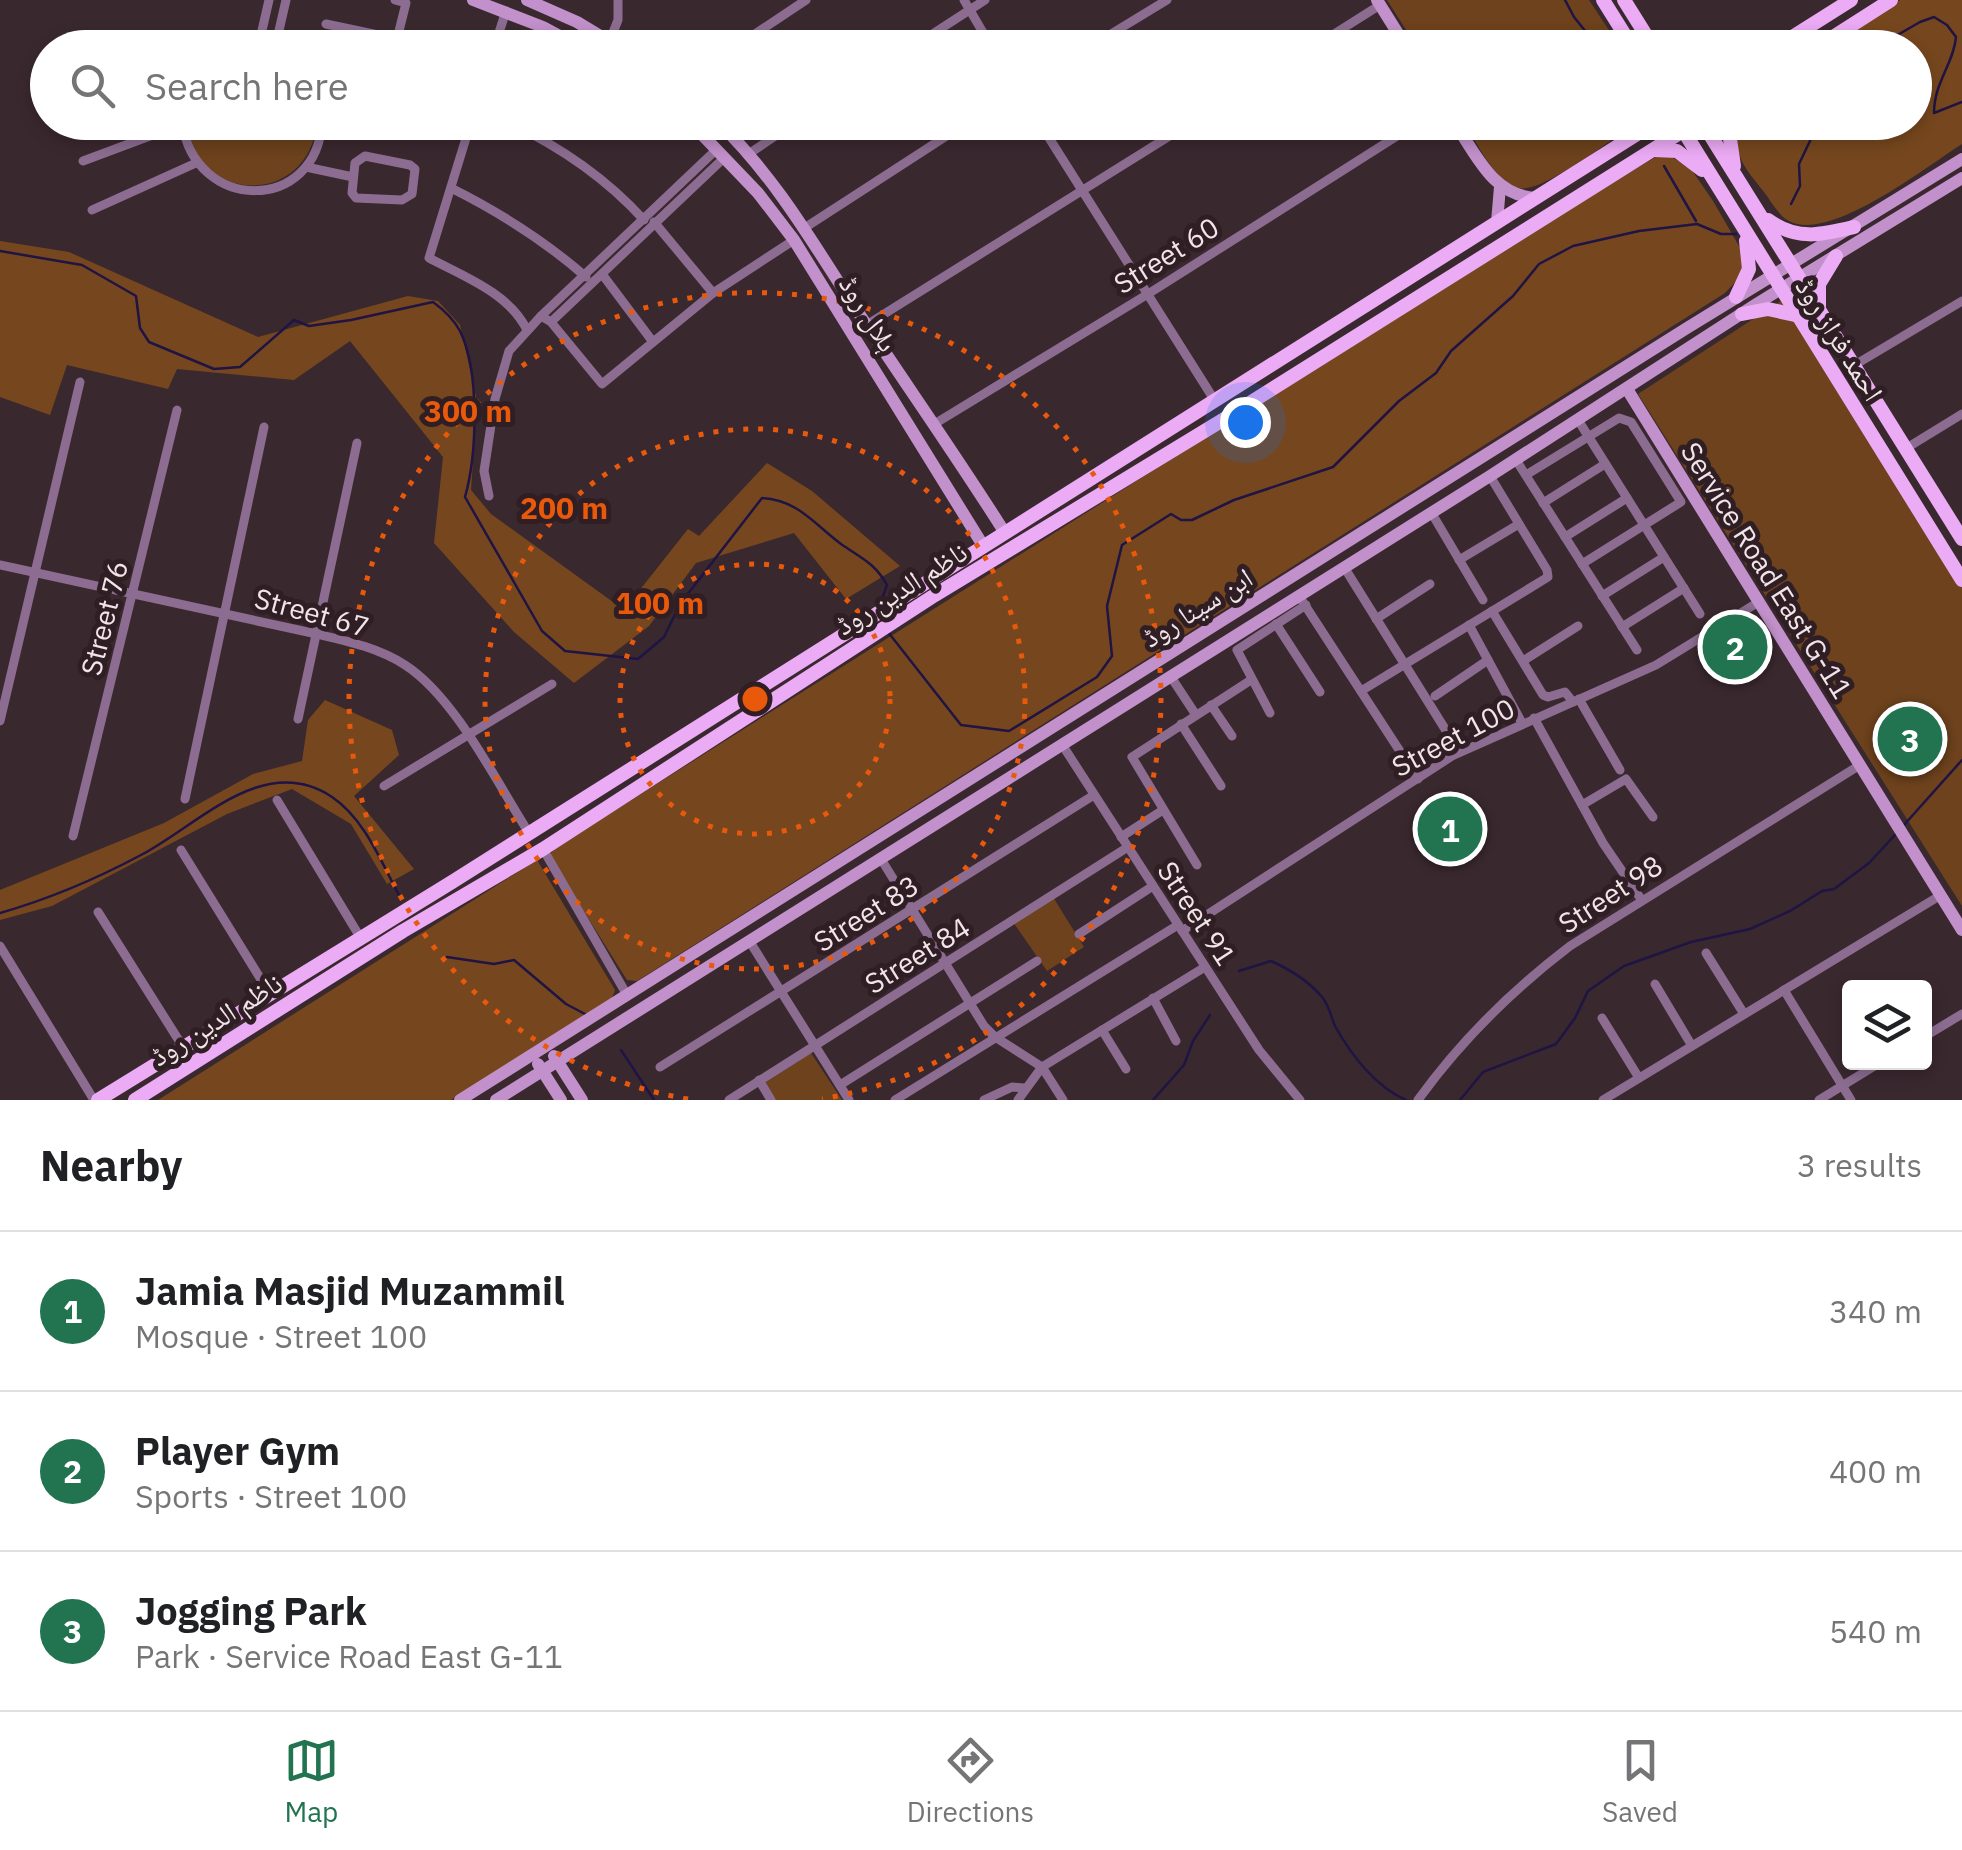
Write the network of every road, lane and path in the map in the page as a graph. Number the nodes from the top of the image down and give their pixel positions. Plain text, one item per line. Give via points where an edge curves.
1 (269, 0) edge
2 (286, 0) edge
3 (395, 0) edge
4 (473, 0) edge
5 (528, 0) edge
6 (618, 0) edge
7 (806, 0) edge
8 (986, 0) edge
9 (1167, 0) edge
10 (1603, 0) edge
11 (1624, 0) edge
12 (1851, 0) edge
13 (1891, 0) edge
14 (1379, 2) edge
15 (967, 5) edge
16 (506, 11) junction
17 (326, 24) dead end
18 (262, 30) edge
19 (278, 30) edge
20 (354, 30) edge
21 (399, 30) edge
22 (500, 30) edge
23 (545, 30) edge
24 (587, 30) edge
25 (617, 30) edge
26 (761, 30) edge
27 (934, 30) edge
28 (982, 30) edge
29 (1118, 30) edge
30 (1338, 30) edge
31 (1395, 30) edge
32 (1622, 30) edge
33 (1643, 30) edge
34 (1804, 30) edge
35 (1844, 30) edge
36 (138, 140) edge
37 (185, 140) edge
38 (318, 140) edge
39 (465, 140) edge
40 (540, 140) edge
41 (708, 140) edge
42 (737, 140) edge
43 (768, 140) edge
44 (940, 140) edge
45 (1051, 140) edge
46 (1163, 140) edge
47 (1391, 140) edge
48 (1467, 140) edge
49 (1629, 140) edge
50 (1664, 140) edge
51 (1689, 140) edge
52 (1712, 140) edge
53 (1732, 140) edge
54 (1651, 150) junction
55 (750, 152) junction
56 (721, 153) junction
57 (1962, 159) edge
58 (83, 161) dead end
59 (196, 163) junction
60 (306, 166) junction
61 (1736, 174) junction
62 (353, 177) junction
63 (1710, 177) junction
64 (1962, 178) edge
65 (1500, 187) junction
66 (451, 188) junction
67 (1084, 190) junction
68 (1534, 198) junction
69 (92, 210) dead end
70 (1759, 214) junction
71 (650, 220) junction
72 (1497, 222) junction
73 (806, 227) junction
74 (1854, 227) junction
75 (1744, 233) junction
76 (794, 240) junction
77 (1836, 256) junction
78 (1790, 263) junction
79 (1429, 266) junction
80 (602, 274) junction
81 (1771, 276) junction
82 (1800, 278) junction
83 (588, 279) junction
84 (1441, 283) junction
85 (1780, 290) junction
86 (712, 293) junction
87 (1148, 294) junction
88 (1736, 297) junction
89 (1962, 301) edge
90 (1819, 309) junction
91 (1742, 314) junction
92 (1796, 315) junction
93 (541, 316) junction
94 (551, 322) junction
95 (867, 326) junction
96 (1687, 328) junction
97 (527, 330) junction
98 (852, 334) junction
99 (653, 342) junction
100 (1698, 342) junction
101 (1853, 366) junction
102 (80, 382) dead end
103 (1602, 382) junction
104 (1627, 389) junction
105 (1613, 398) junction
106 (1215, 401) junction
107 (177, 410) dead end
108 (1962, 414) edge
109 (1578, 420) junction
110 (936, 423) junction
111 (264, 427) dead end
112 (1588, 437) junction
113 (357, 443) dead end
114 (1905, 449) junction
115 (1516, 460) junction
116 (1120, 461) junction
117 (1605, 464) junction
118 (1129, 476) junction
119 (1490, 476) junction
120 (1526, 476) junction
121 (489, 496) dead end
122 (1627, 498) junction
123 (1543, 503) junction
124 (1431, 512) junction
125 (1519, 524) junction
126 (1644, 525) junction
127 (1960, 531) edge
128 (1005, 533) junction
129 (1565, 537) junction
130 (984, 546) junction
131 (1664, 557) junction
132 (1460, 560) junction
133 (1582, 564) junction
134 (0, 565) edge
135 (1344, 567) junction
136 (36, 572) junction
137 (1962, 580) edge
138 (1430, 584) dead end
139 (1684, 588) junction
140 (931, 589) junction
141 (134, 594) junction
142 (1602, 596) junction
143 (1302, 600) junction
144 (1483, 600) dead end
145 (1757, 603) junction
146 (1492, 611) junction
147 (226, 613) junction
148 (1700, 614) dead end
149 (1376, 619) junction
150 (1276, 624) junction
151 (1469, 626) junction
152 (1578, 626) dead end
153 (1622, 627) junction
154 (317, 634) junction
155 (1637, 650) dead end
156 (1488, 660) junction
157 (1523, 661) junction
158 (1405, 664) junction
159 (1170, 677) junction
160 (1252, 680) junction
161 (552, 684) dead end
162 (1361, 691) junction
163 (1320, 692) dead end
164 (1435, 696) dead end
165 (1576, 701) junction
166 (1211, 705) junction
167 (1270, 713) dead end
168 (1196, 715) junction
169 (1534, 718) junction
170 (298, 719) dead end
171 (0, 721) edge
172 (1522, 722) junction
173 (1181, 724) junction
174 (1055, 725) junction
175 (468, 736) junction
176 (1232, 736) dead end
177 (1450, 737) dead end
178 (1065, 744) junction
179 (1860, 765) junction
180 (1620, 770) dead end
181 (1418, 779) junction
182 (384, 786) dead end
183 (1221, 786) dead end
184 (1094, 795) junction
185 (185, 800) dead end
186 (277, 800) dead end
187 (1582, 804) junction
188 (570, 808) junction
189 (1163, 810) junction
190 (1653, 817) dead end
191 (580, 824) junction
192 (529, 834) junction
193 (73, 836) dead end
194 (1122, 837) junction
195 (1128, 848) junction
196 (543, 849) junction
197 (181, 850) dead end
198 (881, 859) junction
199 (1197, 865) dead end
200 (1153, 886) junction
201 (1941, 896) junction
202 (1641, 899) junction
203 (912, 911) junction
204 (98, 912) dead end
205 (394, 916) junction
206 (1180, 928) junction
207 (1962, 930) edge
208 (403, 931) junction
209 (1078, 934) dead end
210 (360, 937) junction
211 (750, 942) junction
212 (0, 946) edge
213 (1706, 953) dead end
214 (1037, 962) dead end
215 (945, 964) junction
216 (673, 966) junction
217 (1205, 966) junction
218 (683, 984) junction
219 (1655, 984) dead end
220 (1784, 990) junction
221 (782, 993) junction
222 (270, 994) junction
223 (627, 995) junction
224 (1153, 998) junction
225 (969, 1002) junction
226 (1744, 1014) junction
227 (1962, 1014) edge
228 (1602, 1018) dead end
229 (1102, 1030) junction
230 (1932, 1032) edge
231 (995, 1037) junction
232 (1176, 1041) dead end
233 (547, 1046) junction
234 (815, 1046) junction
235 (1692, 1046) junction
236 (184, 1047) junction
237 (532, 1054) junction
238 (556, 1061) junction
239 (1042, 1067) junction
240 (660, 1068) dead end
241 (1126, 1069) dead end
242 (542, 1070) junction
243 (1868, 1070) edge
244 (1638, 1078) junction
245 (759, 1080) junction
246 (840, 1086) junction
247 (1842, 1086) junction
248 (1024, 1088) junction
249 (900, 1098) edge
250 (96, 1100) edge
251 (135, 1100) edge
252 (460, 1100) edge
253 (496, 1100) edge
254 (561, 1100) edge
255 (582, 1100) edge
256 (729, 1100) edge
257 (771, 1100) edge
258 (849, 1100) edge
259 (984, 1100) edge
260 (1018, 1100) edge
261 (1063, 1100) edge
262 (1300, 1100) edge
263 (1418, 1100) edge
264 (1602, 1100) edge
265 (1819, 1100) edge
266 (1851, 1100) edge

1 - 18 street
2 - 19 street
3 - 21 street via 406,3
4 - 16 main road
5 - 24 main road
6 - 25 street
7 - 26 street
8 - 15 street
9 - 29 street
10 - 32 main road
11 - 33 main road
12 - 34 main road
13 - 35 main road
14 - 30 street
14 - 31 main road
15 - 27 street
15 - 28 street
16 - 22 street
16 - 23 main road
17 - 20 street
36 - 58 street
37 - 59 street
38 - 60 street
39 - 66 street
40 - 71 street via 578,161
41 - 56 main road, ہلال روڈ
42 - 55 main road, ہلال روڈ
43 - 55 street
44 - 73 street
45 - 67 street
46 - 67 street
47 - 87 street, Street 60
48 - 65 main road
49 - 68 main road, ناظم الدین روڈ
50 - 54 main road, ناظم الدین روڈ
51 - 63 main road, احمد فراز روڈ
52 - 61 main road, احمد فراز روڈ
53 - 61 main road
54 - 63 main road via 1676,150
54 - 84 main road, ناظم الدین روڈ
55 - 73 main road, ہلال روڈ
56 - 71 street
56 - 76 main road, ہلال روڈ
57 - 74 main road, ابن سینا روڈ
59 - 60 street via 225,186 244,191 278,186
59 - 69 street
60 - 62 street
61 - 70 main road, احمد فراز روڈ
62 - 62 street via 354,163 365,156 410,165 416,177 408,198 362,200 352,193
63 - 75 main road, احمد فراز روڈ
64 - 77 main road, ابن سینا روڈ
65 - 68 main road
65 - 72 main road
66 - 83 street via 514,222
66 - 97 street via 429,258 490,290 520,315
67 - 87 street
67 - 95 street
68 - 72 main road, ناظم الدین روڈ
70 - 74 main road via 1798,236
70 - 78 main road, احمد فراز روڈ
71 - 80 street
71 - 83 street
71 - 86 street
72 - 79 main road, ناظم الدین روڈ
73 - 95 main road, ہلال روڈ
74 - 78 main road, ابن سینا روڈ
75 - 81 main road, احمد فراز روڈ
75 - 88 main road via 1748,269
76 - 86 street
76 - 98 main road, ہلال روڈ
77 - 82 main road, ابن سینا روڈ
77 - 90 main road via 1819,284
78 - 81 main road, ابن سینا روڈ
78 - 82 main road, احمد فراز روڈ
79 - 84 main road
79 - 106 main road, ناظم الدین روڈ
80 - 83 street
80 - 99 street
81 - 85 main road, احمد فراز روڈ
81 - 88 main road, ابن سینا روڈ
82 - 85 main road, ابن سینا روڈ
82 - 90 main road, احمد فراز روڈ
83 - 93 street
83 - 94 street
84 - 118 main road, ناظم الدین روڈ
85 - 91 main road, ابن سینا روڈ
85 - 92 main road, احمد فراز روڈ
86 - 99 street
87 - 106 street
87 - 110 street, Street 60
88 - 96 main road, ابن سینا روڈ
89 - 101 street
90 - 101 main road, احمد فراز روڈ
91 - 92 main road via 1768,309
91 - 100 main road, ابن سینا روڈ
92 - 137 main road, احمد فراز روڈ
93 - 94 street
93 - 97 street
94 - 99 street via 602,384
95 - 98 street
95 - 110 main road, ہلال روڈ
96 - 100 main road
96 - 103 main road, ابن سینا روڈ
97 - 121 street via 509,351 495,399 484,471
98 - 130 main road, ہلال روڈ
100 - 104 main road, ابن سینا روڈ
101 - 114 main road, احمد فراز روڈ
102 - 136 street
103 - 105 main road
103 - 174 main road, ابن سینا روڈ
104 - 105 main road, ابن سینا روڈ
104 - 145 main road, Service Road East G-11
105 - 109 main road, ابن سینا روڈ
106 - 116 main road, ناظم الدین روڈ
107 - 141 street, Street 76
108 - 114 street
109 - 112 street
109 - 115 main road, ابن سینا روڈ
110 - 128 main road, ہلال روڈ
111 - 147 street
112 - 117 street
112 - 120 street
112 - 126 street via 1619,418 1631,422 1681,502
113 - 154 street
114 - 127 main road, احمد فراز روڈ
115 - 119 main road, ابن سینا روڈ
115 - 120 street
116 - 118 main road
116 - 128 main road, ناظم الدین روڈ
117 - 122 street
117 - 123 street
118 - 140 main road, ناظم الدین روڈ
119 - 124 main road, ابن سینا روڈ
119 - 125 street
120 - 123 street
122 - 126 street
122 - 129 street
123 - 129 street
124 - 132 street
124 - 135 main road, ابن سینا روڈ
125 - 132 street
125 - 146 street via 1548,578
126 - 131 street
126 - 133 street
128 - 130 main road, ناظم الدین روڈ
129 - 133 street
130 - 140 main road, ناظم الدین روڈ
131 - 139 street
131 - 142 street
132 - 144 street
133 - 142 street
134 - 136 street, Street 67
135 - 143 main road, ابن سینا روڈ
135 - 149 street
136 - 141 street, Street 67
136 - 171 street
138 - 149 street
139 - 148 street
139 - 153 street
140 - 188 main road, ناظم الدین روڈ via 896,600
140 - 191 main road, ناظم الدین روڈ via 902,617
141 - 147 street, Street 67
141 - 193 street, Street 76
142 - 153 street
143 - 150 street
143 - 159 main road, ابن سینا روڈ
143 - 162 street
145 - 165 street, Street 100 via 1656,665
145 - 179 main road, Service Road East G-11
146 - 151 street
146 - 157 street
147 - 154 street, Street 67
147 - 185 street
149 - 158 street
150 - 160 street via 1237,650
150 - 163 street
151 - 156 street
151 - 158 street
152 - 157 street
153 - 155 street
154 - 170 street
154 - 175 street, Street 67 via 404,664 442,699
156 - 164 street
156 - 172 street
157 - 165 street via 1545,696 1565,692
158 - 162 street
158 - 177 street
159 - 168 street
159 - 178 main road, ابن سینا روڈ
160 - 166 street
160 - 167 street
161 - 175 street
162 - 181 street
165 - 169 street, Street 100
165 - 180 street
166 - 168 street
166 - 176 street
168 - 173 street
169 - 172 street, Street 100
169 - 187 street
172 - 181 street, Street 100
173 - 183 street
173 - 189 street via 1132,757
174 - 178 main road
174 - 216 main road, ابن سینا روڈ
175 - 182 street
175 - 192 street, Street 67
178 - 184 street, Street 91
178 - 198 main road, ابن سینا روڈ
179 - 201 main road, Service Road East G-11
179 - 202 street, Street 98
181 - 206 street, Street 100
184 - 194 street, Street 91
184 - 203 street, Street 83
186 - 210 street
187 - 190 street via 1626,779
187 - 202 street
188 - 191 main road
188 - 192 main road, ناظم الدین روڈ
189 - 194 street
189 - 199 street
191 - 196 main road, ناظم الدین روڈ
192 - 205 main road, ناظم الدین روڈ
194 - 195 street, Street 91
195 - 200 street, Street 91
195 - 215 street, Street 84
196 - 208 main road, ناظم الدین روڈ
196 - 223 street
197 - 222 street
198 - 203 street
198 - 211 main road, ابن سینا روڈ
200 - 206 street, Street 91
200 - 209 street
201 - 207 main road, Service Road East G-11
201 - 220 street
202 - 263 street, Street 98 via 1526,980 1472,1032
203 - 215 street
203 - 221 street, Street 83
204 - 236 street
205 - 208 main road
205 - 210 main road, ناظم الدین روڈ
206 - 217 street, Street 91
206 - 231 street, Street 100
208 - 251 main road, ناظم الدین روڈ
210 - 222 main road, ناظم الدین روڈ
211 - 218 main road, ابن سینا روڈ
211 - 221 street
212 - 250 street
213 - 226 street
214 - 225 street
215 - 225 street
215 - 234 street, Street 84
216 - 218 main road
216 - 223 main road, ابن سینا روڈ
217 - 224 street
217 - 262 street, Street 91
218 - 238 main road, ابن سینا روڈ
219 - 235 street
220 - 226 street
220 - 247 street
221 - 234 street
221 - 240 street, Street 83
222 - 236 main road, ناظم الدین روڈ
223 - 233 main road, ابن سینا روڈ
224 - 229 street
224 - 232 street
225 - 231 street
225 - 246 street
226 - 235 street
227 - 230 street
228 - 244 street
229 - 239 street
229 - 241 street
231 - 239 street
231 - 249 street, Street 100
233 - 237 main road, ابن سینا روڈ
233 - 238 main road
234 - 245 street, Street 84
234 - 246 street
235 - 244 street
236 - 250 main road, ناظم الدین روڈ
237 - 242 main road
237 - 252 main road, ابن سینا روڈ
238 - 242 main road, ابن سینا روڈ
238 - 255 main road
239 - 248 street
239 - 261 street
242 - 253 main road, ابن سینا روڈ
242 - 254 main road
243 - 247 street
244 - 264 street
245 - 256 street, Street 84
245 - 257 street
246 - 258 street
247 - 265 street
247 - 266 street
248 - 259 street
248 - 260 street

